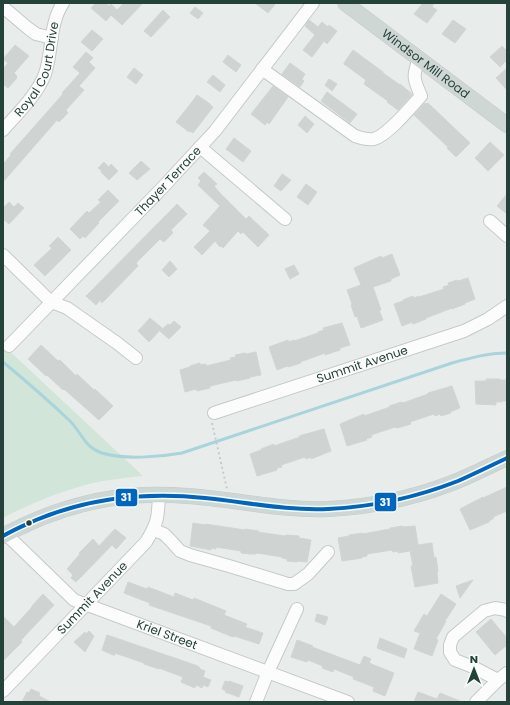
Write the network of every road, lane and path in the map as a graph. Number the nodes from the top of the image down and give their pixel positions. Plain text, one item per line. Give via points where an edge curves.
1 (63, 3) edge
2 (313, 3) edge
3 (345, 3) edge
4 (3, 6) edge
5 (52, 38) junction
6 (419, 59) junction
7 (262, 69) junction
8 (507, 125) edge
9 (3, 130) edge
10 (200, 147) junction
11 (285, 219) dead end
12 (490, 221) dead end
13 (507, 236) edge
14 (3, 256) edge
15 (51, 302) junction
16 (507, 306) edge
17 (9, 346) dead end
18 (136, 358) dead end
19 (214, 412) dead end
20 (215, 436) dead end
21 (507, 458) edge
22 (159, 494) junction
23 (229, 501) junction
24 (154, 530) junction
25 (5, 535) edge
26 (328, 552) dead end
27 (86, 605) junction
28 (297, 608) dead end
29 (507, 611) edge
30 (268, 672) junction
31 (503, 676) edge
32 (3, 690) edge
33 (256, 702) edge
34 (348, 702) edge
35 (476, 702) edge

1 - 5 street, Royal Court Drive via 55,18
2 - 7 street, Thayer Terrace
3 - 6 main road, Windsor Mill Road
4 - 5 street via 36,34
5 - 9 street, Royal Court Drive via 48,62 40,84
6 - 7 street via 414,76 422,96 381,136 366,140 355,136
6 - 8 main road, Windsor Mill Road
7 - 10 street, Thayer Terrace
10 - 11 street
10 - 15 street, Thayer Terrace
12 - 13 street
14 - 15 street
15 - 17 street, Thayer Terrace
15 - 18 street via 67,308
16 - 19 street, Summit Avenue via 464,331
20 - 23 path
21 - 23 main road via 424,493 365,506 293,508
22 - 23 main road
22 - 24 street, Summit Avenue via 158,517
22 - 25 main road via 130,496 76,506 43,517
24 - 26 street via 164,534 180,551 288,584 294,584 308,574
24 - 27 street, Summit Avenue via 146,542
25 - 27 street, Kriel Street via 74,600
27 - 30 street, Kriel Street
27 - 32 street, Summit Avenue
28 - 30 street
29 - 31 street via 495,608 484,611 453,637 450,645 450,652 455,660
30 - 33 street
30 - 34 street, Kriel Street
31 - 35 street

